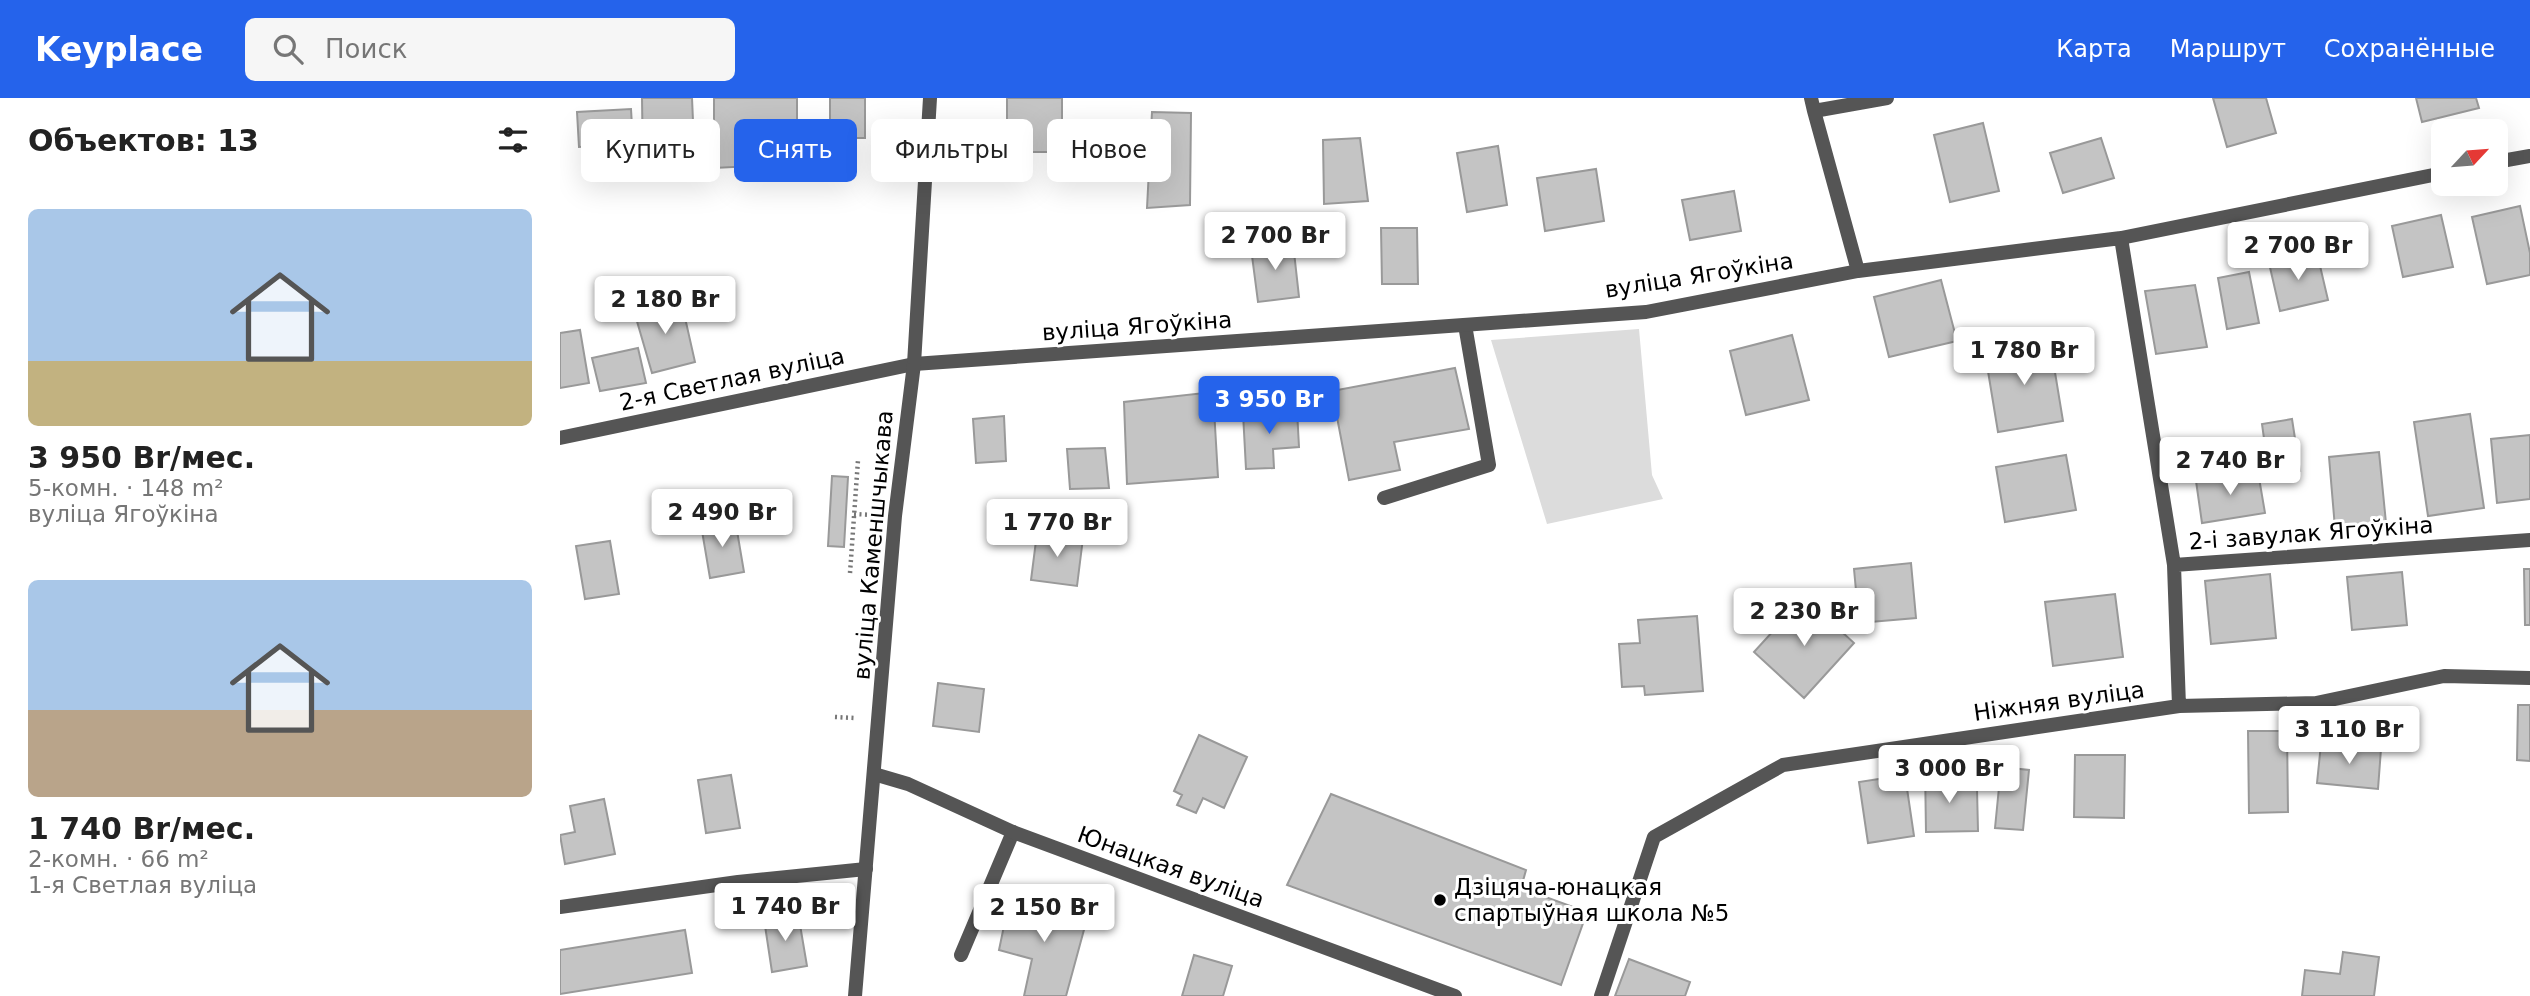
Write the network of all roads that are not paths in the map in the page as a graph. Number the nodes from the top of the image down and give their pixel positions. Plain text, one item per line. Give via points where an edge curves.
1 (930, 98) edge
2 (1886, 98) edge
3 (1812, 105) edge
4 (2530, 156) edge
5 (2508, 161) edge
6 (2431, 175) edge
7 (2121, 238) junction
8 (1858, 271) junction
9 (1465, 325) junction
10 (914, 364) junction
11 (560, 438) edge
12 (1384, 498) dead end
13 (2530, 540) edge
14 (2174, 565) junction
15 (2530, 678) edge
16 (2179, 706) junction
17 (874, 774) junction
18 (1013, 832) junction
19 (866, 869) junction
20 (560, 907) edge
21 (961, 956) dead end
22 (855, 996) edge
23 (1455, 996) edge
24 (1601, 996) edge

1 - 10 street, вуліца Каменшчыкава
2 - 3 street
3 - 8 street
4 - 5 street
6 - 7 street, вуліца Ягоўкіна
7 - 8 street, вуліца Ягоўкіна
7 - 14 street, 2-і завулак Ягоўкіна
8 - 9 street, вуліца Ягоўкіна via 1646,312
9 - 10 street, вуліца Ягоўкіна
9 - 12 street via 1489,466
10 - 11 street, 2-я Светлая вуліца
10 - 17 street, вуліца Каменшчыкава via 895,516
13 - 14 street, 2-і завулак Ягоўкіна
14 - 16 street
15 - 16 street, Ніжняя вуліца via 2444,676 2315,703
16 - 24 street, Ніжняя вуліца via 1783,765 1654,837
17 - 18 street, Юнацкая вуліца via 908,784
17 - 19 street, вуліца Каменшчыкава
18 - 21 street
18 - 23 street, Юнацкая вуліца
19 - 20 street
19 - 22 street, вуліца Каменшчыкава

